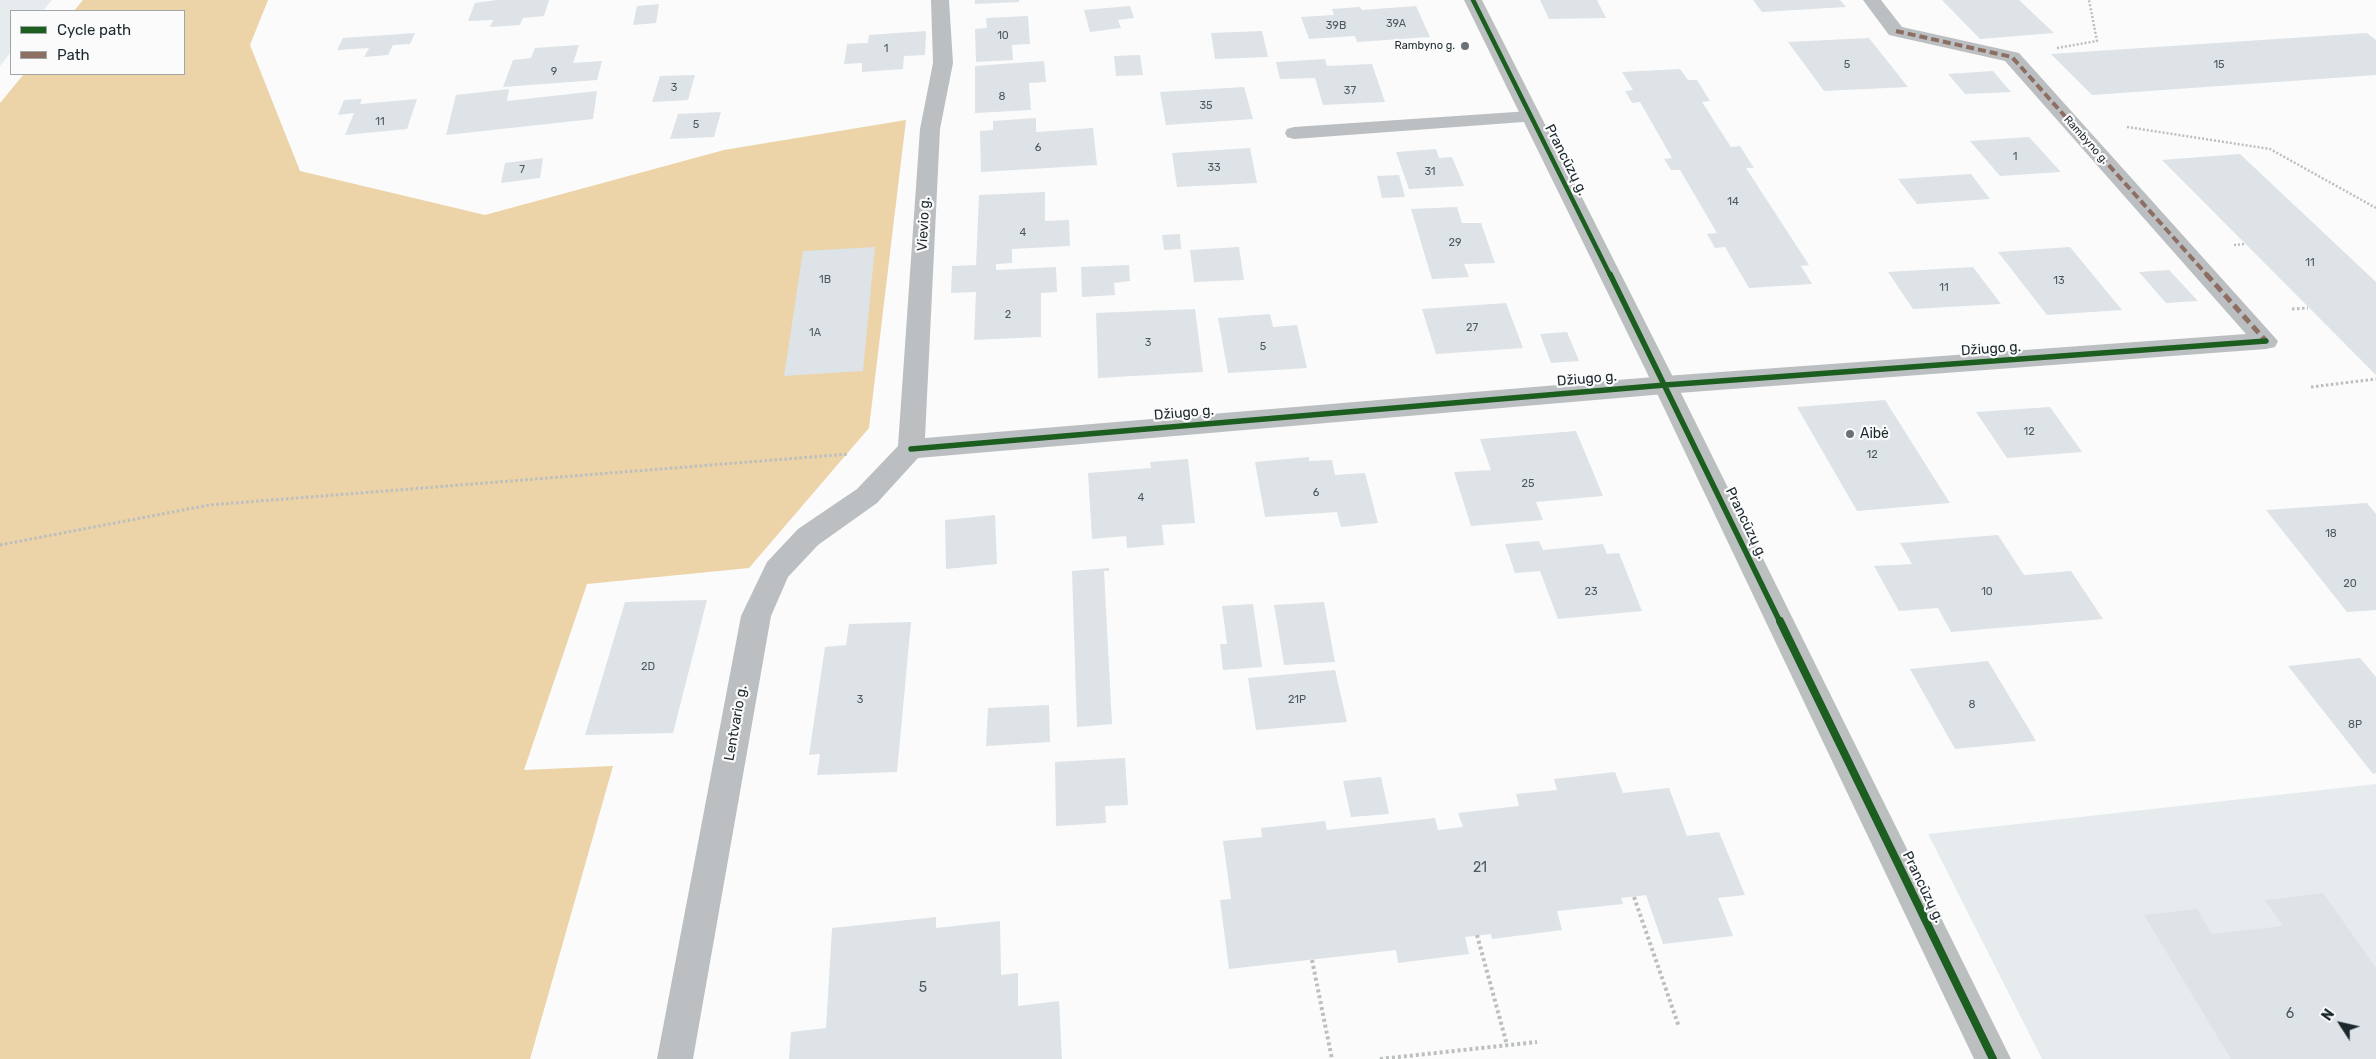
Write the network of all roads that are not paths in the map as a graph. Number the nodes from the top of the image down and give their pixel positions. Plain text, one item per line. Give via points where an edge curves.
1 (940, 0) edge
2 (1473, 0) edge
3 (1872, 0) edge
4 (1530, 117) junction
5 (1294, 133) dead end
6 (2266, 341) joint
7 (1665, 385) junction
8 (911, 449) junction
9 (674, 1059) edge
10 (1993, 1059) edge

1 - 8 street, Vievio g. via 943,63 930,129
2 - 4 street, Prancūzų g.
3 - 6 street, Rambyno g. via 1896,31 2012,57
4 - 5 lane
4 - 7 street, Prancūzų g.
6 - 7 street, Džiugo g.
7 - 8 street, Džiugo g.
7 - 10 street, Prancūzų g.
8 - 9 street, Lentvario g. via 867,496 808,537 777,570 756,616

